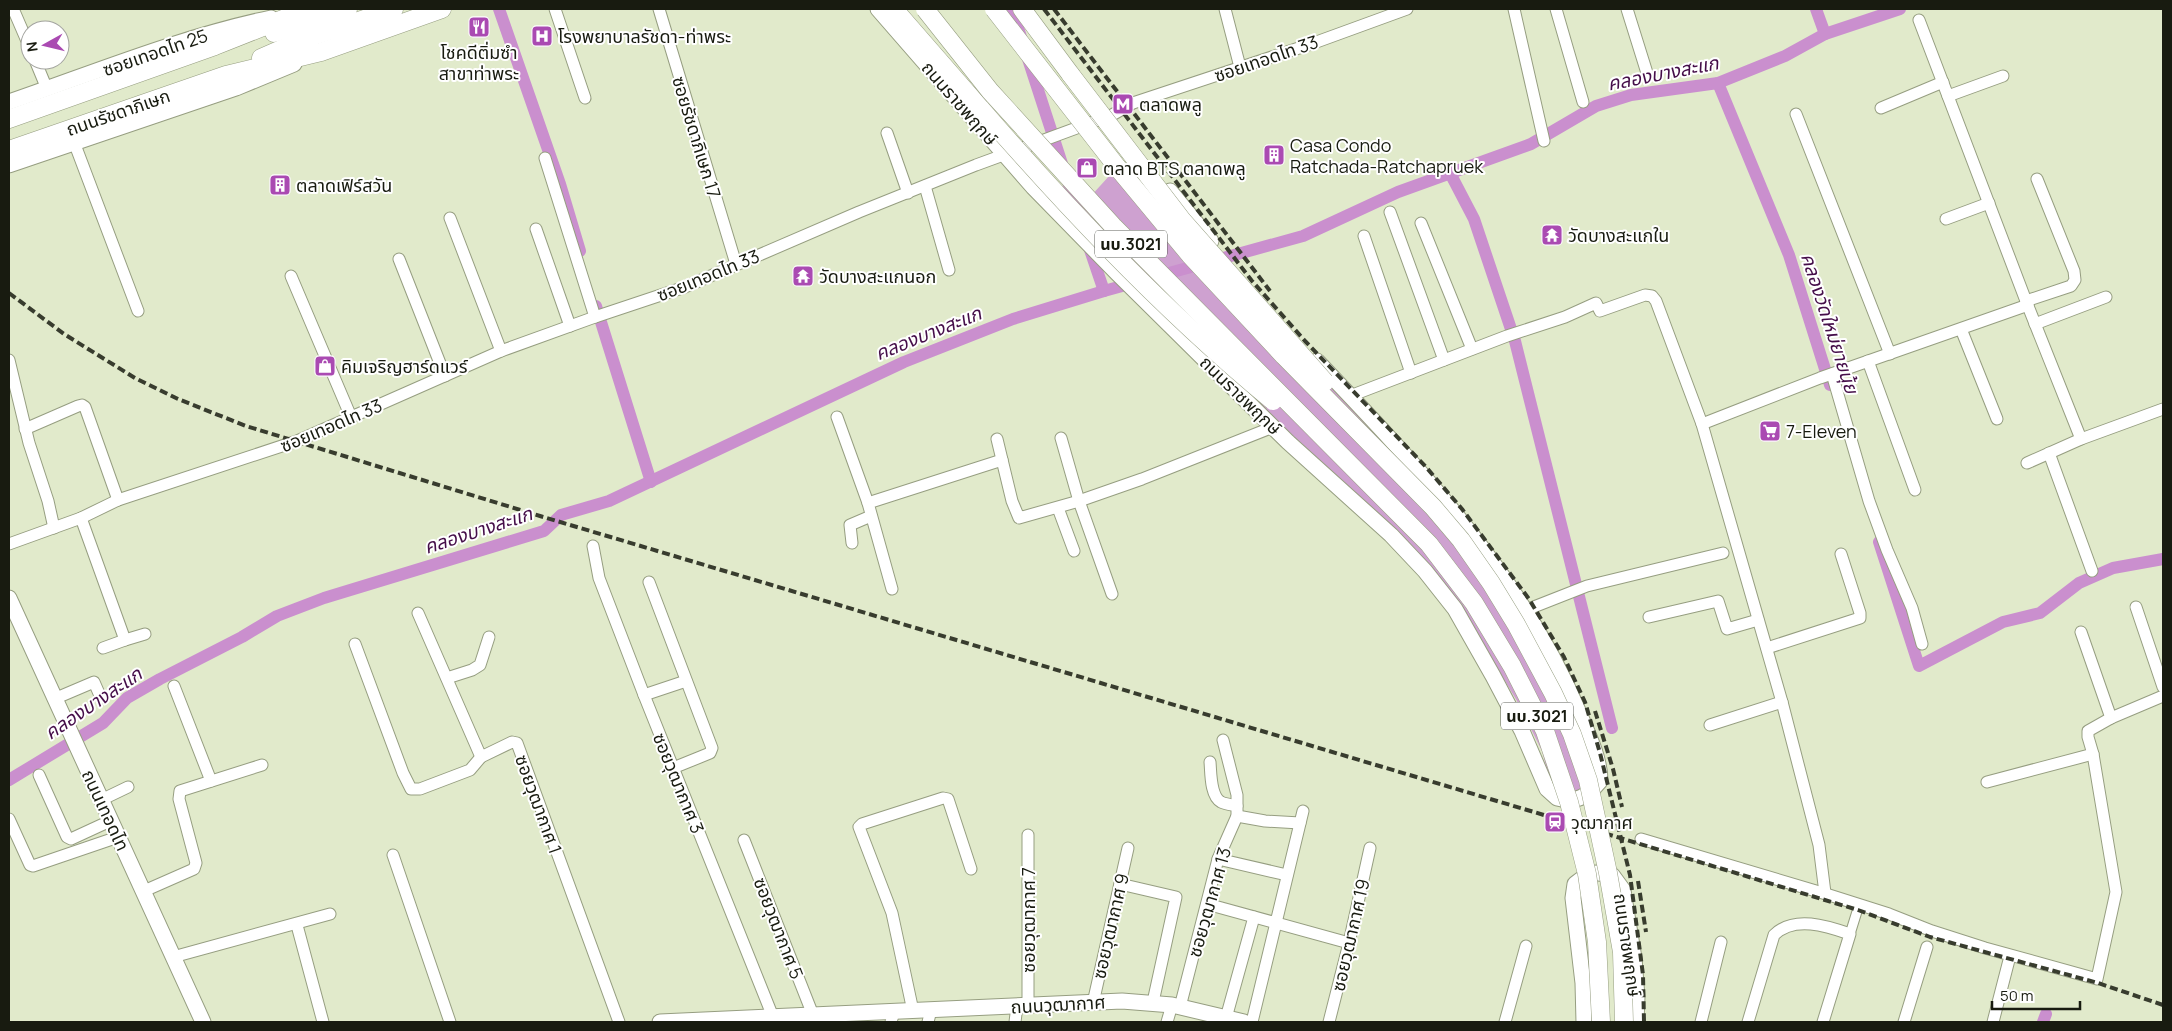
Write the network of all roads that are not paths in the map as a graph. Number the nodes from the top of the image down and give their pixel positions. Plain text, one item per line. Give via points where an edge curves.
1 (9, 9) edge
2 (307, 9) edge
3 (348, 9) edge
4 (394, 9) edge
5 (442, 9) edge
6 (556, 9) edge
7 (659, 9) edge
8 (878, 9) edge
9 (895, 9) edge
10 (925, 9) edge
11 (994, 9) edge
12 (1022, 9) edge
13 (1032, 9) edge
14 (1225, 9) edge
15 (1407, 9) edge
16 (1514, 9) edge
17 (1556, 9) edge
18 (1627, 9) edge
19 (1919, 20) dead end
20 (20, 23) edge
21 (215, 46) junction
22 (321, 52) junction
23 (1240, 67) junction
24 (39, 70) edge
25 (1646, 73) dead end
26 (226, 75) junction
27 (2003, 76) dead end
28 (1943, 82) junction
29 (47, 89) junction
30 (1948, 96) junction
31 (585, 98) dead end
32 (9, 102) edge
33 (1583, 102) dead end
34 (1881, 108) dead end
35 (1796, 114) dead end
36 (1112, 115) junction
37 (9, 119) edge
38 (887, 132) dead end
39 (74, 142) junction
40 (1544, 142) dead end
41 (9, 150) edge
42 (1006, 156) junction
43 (545, 158) dead end
44 (9, 166) edge
45 (2037, 179) dead end
46 (925, 186) junction
47 (908, 193) junction
48 (1988, 203) junction
49 (1390, 212) dead end
50 (450, 218) dead end
51 (1946, 219) dead end
52 (1421, 223) dead end
53 (536, 229) dead end
54 (1364, 236) dead end
55 (399, 259) dead end
56 (736, 264) junction
57 (949, 270) dead end
58 (291, 276) dead end
59 (2106, 297) dead end
60 (2027, 303) junction
61 (138, 311) dead end
62 (598, 316) junction
63 (2035, 324) junction
64 (570, 326) junction
65 (1961, 329) junction
66 (1472, 349) junction
67 (501, 351) junction
68 (1890, 354) junction
69 (9, 360) edge
70 (1444, 360) junction
71 (1868, 361) junction
72 (1412, 373) junction
73 (1828, 375) junction
74 (445, 376) junction
75 (1350, 396) junction
76 (2163, 409) edge
77 (351, 417) junction
78 (837, 418) dead end
79 (1997, 419) dead end
80 (1702, 424) junction
81 (1273, 427) junction
82 (26, 429) junction
83 (1061, 438) dead end
84 (997, 439) dead end
85 (2081, 439) junction
86 (2049, 453) junction
87 (1002, 460) junction
88 (2027, 463) dead end
89 (1351, 465) junction
90 (1400, 473) junction
91 (1915, 490) dead end
92 (118, 500) junction
93 (1079, 501) junction
94 (868, 503) junction
95 (1058, 508) junction
96 (872, 516) junction
97 (81, 518) junction
98 (54, 528) junction
99 (852, 543) dead end
100 (9, 544) edge
101 (593, 546) dead end
102 (1074, 551) dead end
103 (1723, 553) dead end
104 (1841, 554) dead end
105 (2092, 571) dead end
106 (649, 582) dead end
107 (892, 589) dead end
108 (1112, 594) dead end
109 (9, 598) edge
110 (2136, 607) dead end
111 (1526, 610) junction
112 (418, 613) dead end
113 (1649, 617) dead end
114 (1758, 620) junction
115 (2081, 632) dead end
116 (146, 634) dead end
117 (489, 638) dead end
118 (125, 640) junction
119 (355, 644) dead end
120 (1922, 644) dead end
121 (103, 648) dead end
122 (1766, 648) junction
123 (447, 678) junction
124 (686, 681) junction
125 (174, 686) dead end
126 (2163, 687) edge
127 (644, 696) junction
128 (2163, 696) edge
129 (100, 698) dead end
130 (54, 699) junction
131 (1782, 702) junction
132 (2111, 718) junction
133 (1710, 725) dead end
134 (1223, 740) dead end
135 (2092, 754) junction
136 (481, 757) junction
137 (1210, 762) dead end
138 (262, 765) dead end
139 (673, 768) junction
140 (39, 775) dead end
141 (211, 781) junction
142 (1987, 782) dead end
143 (128, 787) dead end
144 (101, 800) junction
145 (1237, 811) junction
146 (1303, 811) dead end
147 (9, 819) edge
148 (110, 820) junction
149 (1300, 823) junction
150 (1028, 835) dead end
151 (118, 837) junction
152 (1641, 838) dead end
153 (744, 840) dead end
154 (1128, 848) dead end
155 (1370, 848) dead end
156 (393, 855) dead end
157 (1218, 858) junction
158 (971, 869) dead end
159 (1287, 875) junction
160 (1120, 884) junction
161 (144, 891) junction
162 (1825, 894) junction
163 (1207, 904) junction
164 (1859, 905) junction
165 (330, 914) dead end
166 (1254, 917) junction
167 (1275, 923) junction
168 (298, 929) dead end
169 (1932, 931) junction
170 (1850, 934) junction
171 (1721, 942) dead end
172 (1349, 943) junction
173 (1526, 946) dead end
174 (1927, 947) joint
175 (173, 957) junction
176 (2009, 960) dead end
177 (1153, 1002) junction
178 (1093, 1003) junction
179 (1023, 1006) junction
180 (1176, 1006) junction
181 (912, 1011) junction
182 (813, 1015) junction
183 (929, 1016) edge
184 (893, 1017) edge
185 (855, 1018) edge
186 (1226, 1018) junction
187 (767, 1019) edge
188 (791, 1019) edge
189 (203, 1022) edge
190 (323, 1022) edge
191 (450, 1022) edge
192 (619, 1022) edge
193 (660, 1022) edge
194 (691, 1022) edge
195 (1015, 1022) edge
196 (1167, 1022) edge
197 (1244, 1022) edge
198 (1252, 1022) edge
199 (1329, 1022) edge
200 (1505, 1022) edge
201 (1584, 1022) edge
202 (1601, 1022) edge
203 (1624, 1022) edge
204 (1636, 1022) edge
205 (1700, 1022) edge
206 (1748, 1022) edge
207 (1823, 1022) edge
208 (1904, 1022) edge
209 (1993, 1022) edge

1 - 20 street via 14,11
2 - 21 main road, ถนนรัชดาภิเษก
2 - 29 main road, ซอยเทอดไท 25 via 212,32
3 - 21 main road, ถนนรัชดาภิเษก via 270,35
4 - 26 main road, ถนนรัชดาภิเษก via 302,40
5 - 22 main road, ถนนรัชดาภิเษก
6 - 31 street
7 - 56 street, ซอยรัชดาภิเษก 17
8 - 42 main road, ถนนราชพฤกษ์ / นบ.3021
9 - 89 main road, bridge via 1085,226 1226,363
10 - 89 main road, ถนนราชพฤกษ์ / นบ.3021, bridge via 990,91 1113,226
11 - 90 main road, ถนนราชพฤกษ์ / นบ.3021, bridge via 1190,255
12 - 90 main road, bridge via 1182,220 1352,413
13 - 36 main road, ถนนราชพฤกษ์ / นบ.3021
14 - 23 street
15 - 23 street, ซอยเทอดไท 33
16 - 40 street
17 - 33 street
18 - 25 street
19 - 28 street
21 - 37 main road, ถนนรัชดาภิเษก
22 - 26 main road, ถนนรัชดาภิเษก
22 - 39 main road via 236,88
23 - 36 street, ซอยเทอดไท 33 via 1133,103
24 - 29 street
26 - 41 main road, ถนนรัชดาภิเษก
27 - 30 street
28 - 30 street
28 - 34 street
29 - 32 main road, ซอยเทอดไท 25
30 - 48 street
35 - 68 street
36 - 42 street, ซอยเทอดไท 33
36 - 75 main road, ถนนราชพฤกษ์ / นบ.3021 via 1263,304
38 - 47 street
39 - 44 main road
39 - 61 street
42 - 46 street, ซอยเทอดไท 33
42 - 81 main road, ถนนราชพฤกษ์ / นบ.3021 via 1122,279
43 - 62 street
45 - 60 street via 2075,280 2071,286
46 - 47 street, ซอยเทอดไท 33
46 - 57 street
47 - 56 street, ซอยเทอดไท 33
48 - 51 street
48 - 60 street
49 - 70 street
50 - 67 street
52 - 66 street
53 - 64 street
54 - 72 street
55 - 74 street
56 - 62 street, ซอยเทอดไท 33 via 685,287
58 - 77 street
59 - 63 street
60 - 63 street
60 - 65 street
62 - 64 street, ซอยเทอดไท 33
63 - 85 street
64 - 67 street, ซอยเทอดไท 33
65 - 68 street
65 - 79 street
66 - 70 street
66 - 80 street via 1596,303 1600,311 1645,295 1652,296
67 - 74 street, ซอยเทอดไท 33
68 - 71 street
69 - 82 street
70 - 72 street
71 - 73 street
71 - 91 street
72 - 75 street
73 - 80 street
73 - 120 street via 1869,501 1912,608
74 - 77 street, ซอยเทอดไท 33
75 - 111 main road, ถนนราชพฤกษ์ / นบ.3021 via 1463,521
76 - 85 street
77 - 92 street, ซอยเทอดไท 33 via 297,441
78 - 94 street
80 - 114 street
81 - 93 street
81 - 111 main road, ถนนราชพฤกษ์ / นบ.3021 via 1392,535 1455,609 1518,724 1547,789 1557,798 1570,800 1582,797 1600,781 1600,768 1571,693
82 - 92 street via 78,406 86,407
82 - 98 street
83 - 93 street
84 - 87 street
85 - 86 street
86 - 88 street
86 - 105 street
87 - 94 street
87 - 95 street via 1019,518
89 - 202 main road, ถนนราชพฤกษ์ / นบ.3021, bridge via 1429,544 1474,603 1512,666 1545,732 1569,802 1587,874 1597,942
90 - 203 main road, ถนนราชพฤกษ์ / นบ.3021, bridge via 1439,513 1491,583 1516,624 1572,734 1588,780 1608,873 1622,952
92 - 97 street, ซอยเทอดไท 33
93 - 95 street
93 - 108 street
94 - 96 street
95 - 102 street
96 - 99 street via 850,525
96 - 107 street
97 - 98 street, ซอยเทอดไท 33
97 - 118 street
98 - 100 street, ซอยเทอดไท 33
101 - 127 street, ซอยวุฒากาศ 3 via 599,578
103 - 111 street via 1587,586
104 - 122 street via 1860,618
106 - 124 street
109 - 130 main road, ถนนเทอดไท
110 - 126 street
112 - 123 street
113 - 114 street via 1718,601 1727,629
114 - 122 street
115 - 132 street
116 - 118 street
117 - 123 street via 480,665
118 - 121 street
119 - 136 street via 402,773 411,789 420,790 470,770
122 - 131 street
123 - 136 street
124 - 127 street
124 - 139 street via 712,750
125 - 141 street
127 - 139 street, ซอยวุฒากาศ 3
128 - 132 street
129 - 130 street via 94,682
130 - 144 main road, ถนนเทอดไท
131 - 133 street
131 - 162 street via 1819,845
132 - 135 street via 2088,731
134 - 145 street via 1237,795
135 - 142 street
135 - 169 street via 2116,892 2097,979
136 - 192 street, ซอยวุฒากาศ 1 via 512,742 517,743
137 - 145 street via 1217,799
138 - 141 street
139 - 187 street, ซอยวุฒากาศ 3
140 - 148 street via 67,837 71,839
141 - 161 street via 178,793 196,858 194,869
143 - 144 street
144 - 148 main road, ถนนเทอดไท
145 - 149 street via 1265,821
145 - 157 street, ซอยวุฒากาศ 13
146 - 149 street
147 - 151 street via 33,866
148 - 151 main road, ถนนเทอดไท
149 - 159 street
150 - 179 street, ซอยวุฒากาศ 7
151 - 161 main road, ถนนเทอดไท
152 - 162 street
153 - 182 street, ซอยวุฒากาศ 5
154 - 160 street, ซอยวุฒากาศ 9
155 - 172 street, ซอยวุฒากาศ 19
156 - 191 street
157 - 159 street
157 - 163 street, ซอยวุฒากาศ 13
158 - 181 street via 948,798 859,827 892,913
159 - 167 street
160 - 177 street via 1176,897
160 - 178 street, ซอยวุฒากาศ 9
161 - 175 main road, ถนนเทอดไท
162 - 164 street
163 - 166 street
163 - 180 street, ซอยวุฒากาศ 13
164 - 169 street
164 - 170 street
165 - 175 street
166 - 167 street
166 - 186 street
167 - 172 street
167 - 198 street
168 - 190 street
169 - 174 street
170 - 206 street via 1820,924 1780,929 1774,935
170 - 207 street
171 - 205 street
172 - 199 street, ซอยวุฒากาศ 19
173 - 200 street
174 - 208 street
175 - 189 main road, ถนนเทอดไท
176 - 209 street
177 - 178 main road, ถนนวุฒากาศ
177 - 180 main road, ถนนวุฒากาศ
178 - 179 main road, ถนนวุฒากาศ
179 - 183 main road, ถนนวุฒากาศ
179 - 195 street, ซอยวุฒากาศ 7
180 - 186 main road, ถนนวุฒากาศ
180 - 196 street, ซอยวุฒากาศ 13
181 - 183 main road, ถนนวุฒากาศ
181 - 184 main road, ถนนวุฒากาศ
182 - 185 main road, ถนนวุฒากาศ
182 - 188 main road, ถนนวุฒากาศ
184 - 185 main road, ถนนวุฒากาศ
186 - 197 main road, ถนนวุฒากาศ
187 - 188 main road, ถนนวุฒากาศ
187 - 194 main road, ถนนวุฒากาศ
193 - 194 main road, ถนนวุฒากาศ
201 - 204 main road, ถนนราชพฤกษ์ via 1573,898 1575,884 1588,874 1599,872 1612,875 1623,890 1634,958

